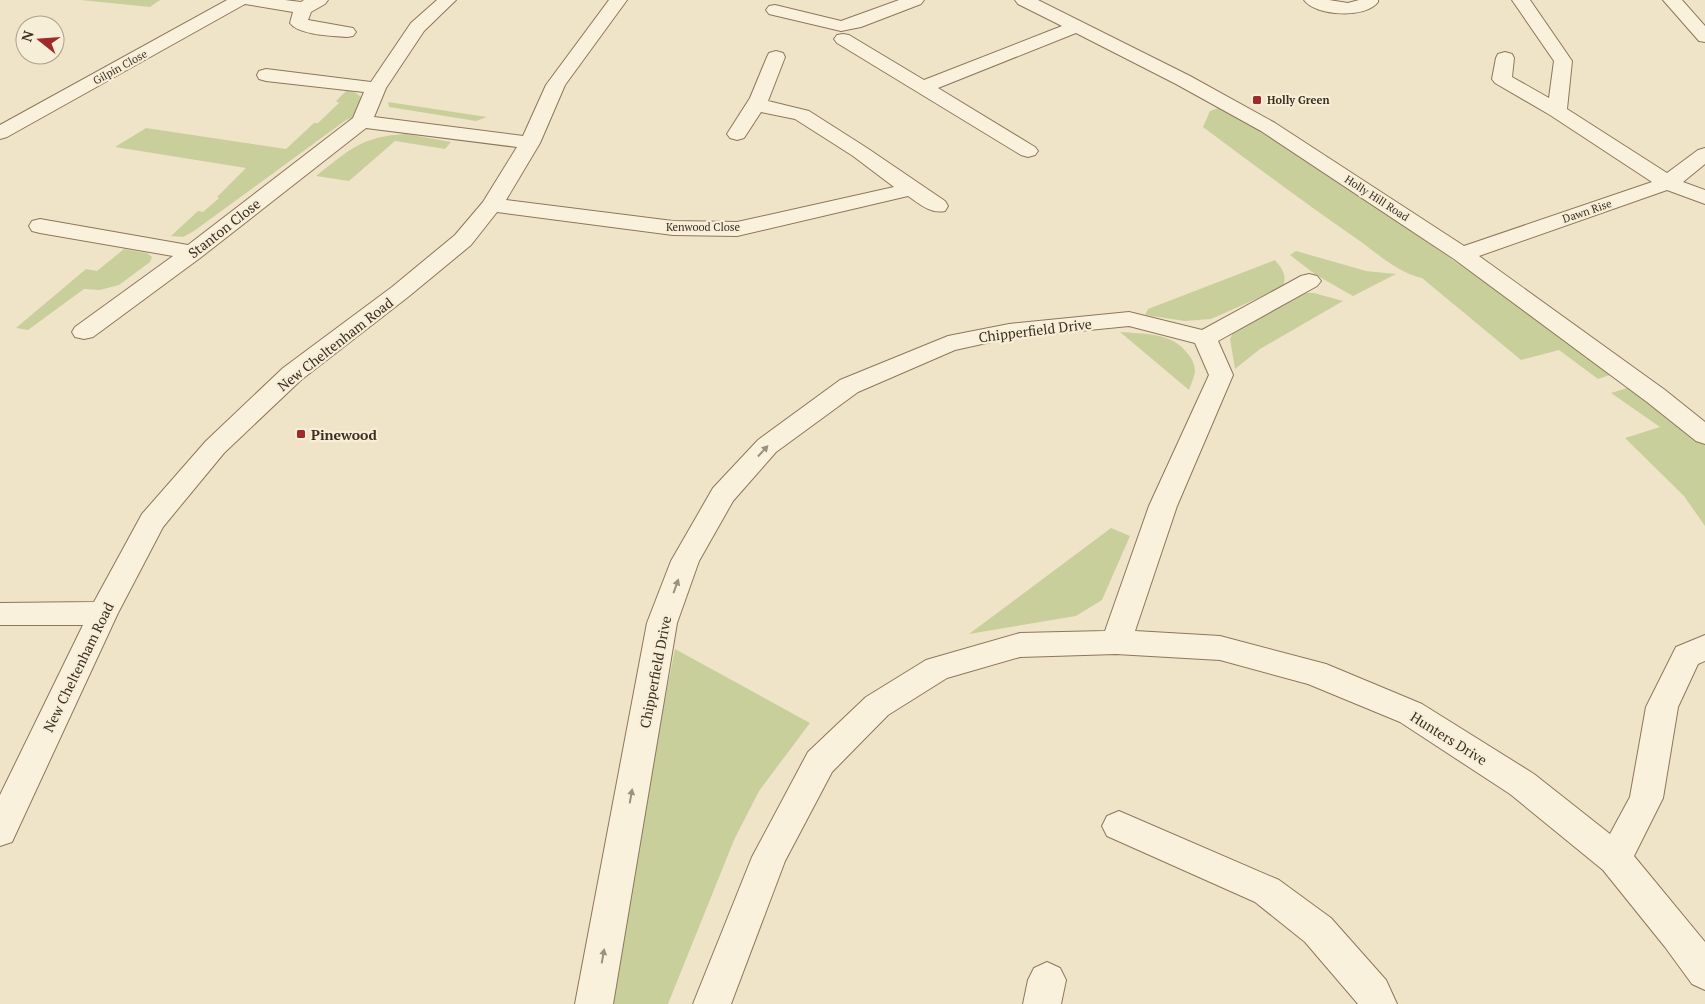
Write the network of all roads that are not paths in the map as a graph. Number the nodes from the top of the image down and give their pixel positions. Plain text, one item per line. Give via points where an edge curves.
1 (240, 0) edge
2 (249, 0) edge
3 (447, 0) edge
4 (618, 0) edge
5 (915, 0) edge
6 (1024, 0) edge
7 (1312, 0) edge
8 (1369, 0) edge
9 (1521, 0) edge
10 (1672, 0) edge
11 (311, 4) edge
12 (774, 10) dead end
13 (1078, 26) junction
14 (347, 32) dead end
15 (1705, 37) edge
16 (843, 39) dead end
17 (776, 57) dead end
18 (1504, 58) dead end
19 (266, 75) dead end
20 (923, 87) junction
21 (376, 88) junction
22 (756, 105) junction
23 (1557, 111) junction
24 (362, 121) junction
25 (0, 133) edge
26 (737, 134) dead end
27 (530, 143) junction
28 (1028, 151) dead end
29 (1705, 154) edge
30 (1668, 183) junction
31 (911, 189) junction
32 (1705, 198) edge
33 (492, 205) junction
34 (937, 206) dead end
35 (40, 226) dead end
36 (192, 253) junction
37 (1462, 254) junction
38 (1308, 281) dead end
39 (84, 332) dead end
40 (1205, 338) junction
41 (1705, 435) edge
42 (103, 613) junction
43 (0, 614) edge
44 (1116, 642) junction
45 (1705, 647) edge
46 (1119, 826) dead end
47 (0, 832) edge
48 (1614, 859) junction
49 (1705, 972) edge
50 (594, 1004) edge
51 (712, 1004) edge
52 (1378, 1004) edge

1 - 25 street, Gilpin Close
2 - 11 street
3 - 21 street, Stanton Close via 417,27
4 - 27 street, New Cheltenham Road via 556,85
5 - 12 street via 841,26
6 - 13 street, Holly Hill Road
7 - 8 street via 1340,9 1359,8
9 - 23 street via 1563,61
10 - 15 street
11 - 14 street via 299,16 299,24
13 - 20 street
13 - 37 street, Holly Hill Road via 1268,127
16 - 20 street
17 - 22 street
18 - 23 street via 1502,80
19 - 21 street
20 - 28 street
21 - 24 street, Stanton Close
22 - 26 street
22 - 31 street via 802,115
23 - 30 street
24 - 27 street
24 - 36 street, Stanton Close
27 - 33 street, New Cheltenham Road
29 - 30 street, Dawn Rise
30 - 32 street
30 - 37 street, Dawn Rise
31 - 33 street, Kenwood Close via 737,229 673,228
31 - 34 street
33 - 42 street, New Cheltenham Road via 463,240 292,374 216,447 152,522
35 - 36 street
36 - 39 street, Stanton Close
37 - 41 street, Holly Hill Road
38 - 40 street
40 - 44 street via 1222,375 1163,506
50 -> 40 street, Chipperfield Drive via 662,623 685,561 719,503 766,446 849,386 948,344 1009,331 1129,319
42 - 43 street
42 - 47 street, New Cheltenham Road
44 - 48 street, Hunters Drive via 1220,648 1315,673 1411,713 1522,784
44 - 51 street via 1020,645 937,670 877,706 820,762 769,857
45 - 48 street via 1687,656 1662,707 1646,798
46 - 52 street via 1266,892 1318,930
48 - 49 street, Hunters Drive

